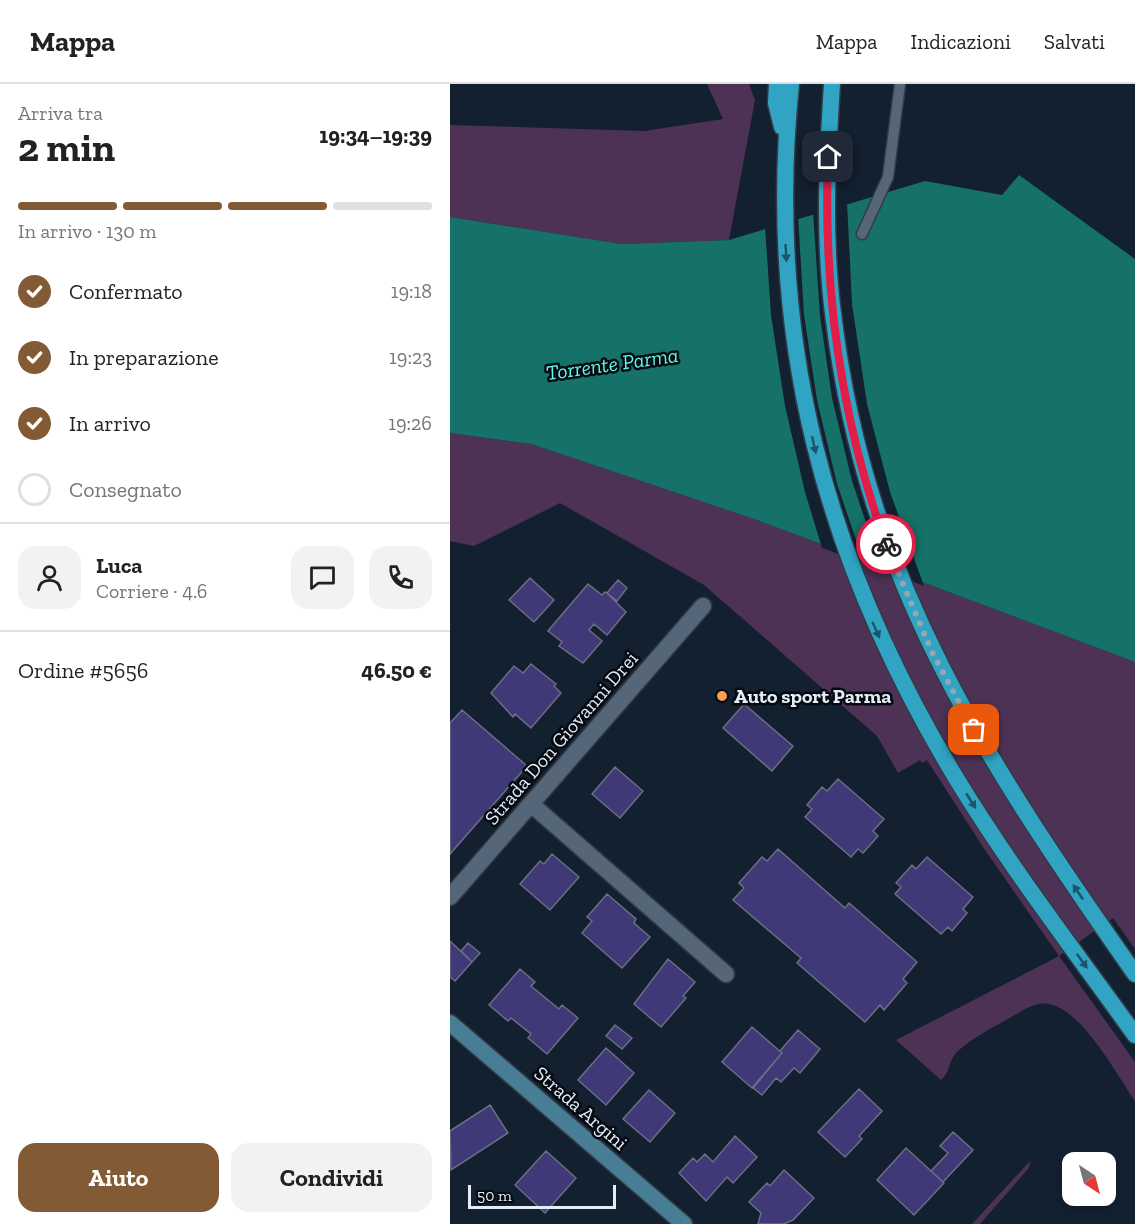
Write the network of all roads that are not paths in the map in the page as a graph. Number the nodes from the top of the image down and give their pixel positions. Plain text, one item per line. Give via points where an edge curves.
1 (777, 84) edge
2 (791, 84) edge
3 (832, 84) edge
4 (840, 84) edge
5 (900, 84) edge
6 (785, 142) junction
7 (828, 157) junction
8 (862, 234) dead end
9 (703, 606) dead end
10 (531, 804) junction
11 (450, 897) edge
12 (726, 974) dead end
13 (1135, 974) edge
14 (450, 1023) edge
15 (1135, 1035) edge
16 (684, 1224) edge

1 - 6 highway via 776,103
2 - 6 highway
3 - 7 highway
4 - 7 highway
5 - 8 lane via 888,177
6 -> 15 highway via 786,265 795,348 824,486 850,564 878,633 940,751 996,840
13 -> 7 highway via 1048,848 974,730 912,608 885,539 862,466 833,320 826,194
9 - 10 street, Strada Don Giovanni Drei
10 - 11 street, Strada Don Giovanni Drei
10 - 12 street
14 - 16 main road, Strada Argini

